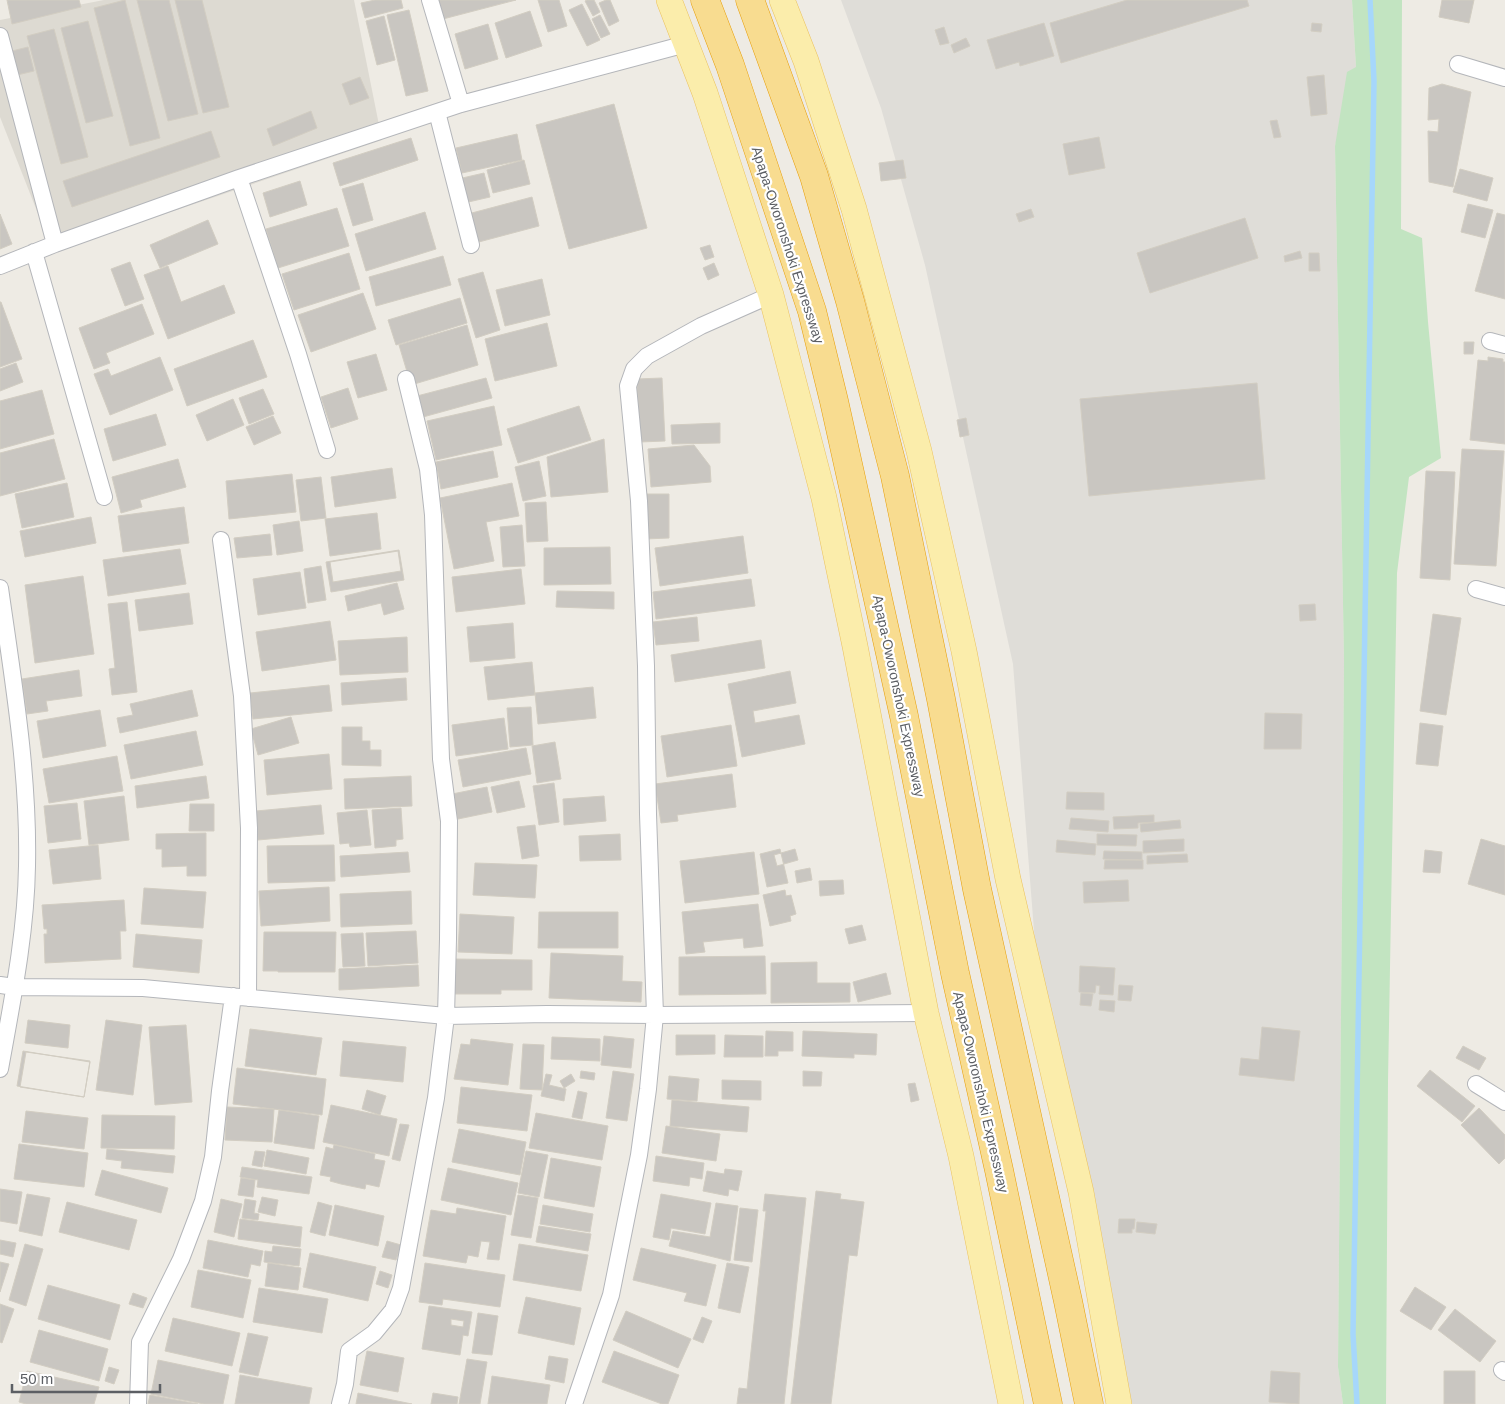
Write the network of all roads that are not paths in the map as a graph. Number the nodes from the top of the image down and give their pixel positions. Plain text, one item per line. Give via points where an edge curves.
1 (430, 0) edge
2 (669, 0) edge
3 (705, 0) edge
4 (750, 0) edge
5 (782, 0) edge
6 (0, 36) edge
7 (686, 44) junction
8 (1458, 64) dead end
9 (1505, 78) edge
10 (461, 104) junction
11 (437, 112) junction
12 (238, 178) junction
13 (55, 244) junction
14 (471, 245) dead end
15 (34, 252) junction
16 (0, 266) edge
17 (771, 294) junction
18 (406, 379) dead end
19 (327, 450) dead end
20 (104, 497) dead end
21 (221, 540) dead end
22 (0, 588) edge
23 (1476, 589) dead end
24 (1505, 597) edge
25 (7, 986) edge
26 (241, 997) junction
27 (926, 1013) junction
28 (655, 1015) junction
29 (446, 1016) junction
30 (0, 1069) edge
31 (1476, 1084) dead end
32 (1505, 1102) edge
33 (138, 1404) edge
34 (340, 1404) edge
35 (574, 1404) edge
36 (1011, 1404) edge
37 (1048, 1404) edge
38 (1089, 1404) edge
39 (1119, 1404) edge

1 - 10 street
2 - 7 main road
3 - 37 highway, Apapa-Oworonshoki Expressway via 809,302 832,392 902,706 954,973
4 - 38 highway via 814,176 894,476 977,889
5 - 39 main road via 806,61 854,209 920,451 964,652 1008,878 1081,1192
6 - 13 street
7 - 10 street
7 - 17 main road
8 - 9 street
10 - 11 street
11 - 12 street
11 - 14 street
12 - 13 street
12 - 19 street
13 - 15 street
15 - 16 street
15 - 20 street
17 - 27 main road via 826,508
17 - 28 street via 647,356 634,369 628,386 638,501 646,666
18 - 29 street via 428,469 433,515 441,759 449,822
21 - 26 street via 242,696 249,828
22 - 25 street via 18,712 26,807 25,905
23 - 24 street
25 - 26 street via 143,988
25 - 30 street
26 - 29 street
26 - 33 street via 220,1091 213,1157 203,1201 182,1259 140,1342
27 - 28 street
27 - 36 main road via 961,1156
28 - 29 street
28 - 35 street via 639,1155 611,1295
29 - 34 street via 436,1098 401,1288 393,1310 374,1333 349,1351
31 - 32 street

